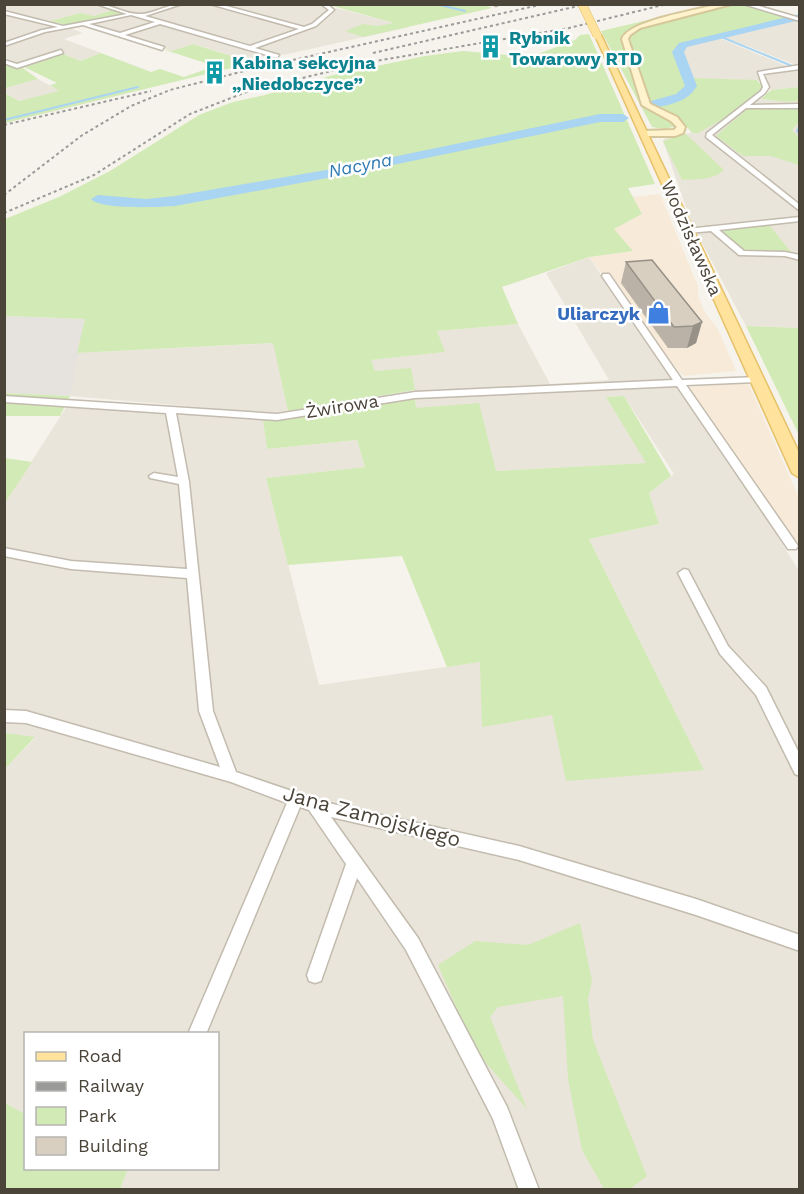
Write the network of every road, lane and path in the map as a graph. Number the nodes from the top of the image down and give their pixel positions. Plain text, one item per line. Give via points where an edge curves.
1 (98, 4) edge
2 (180, 4) edge
3 (212, 4) edge
4 (323, 4) edge
5 (582, 4) edge
6 (729, 4) edge
7 (745, 4) edge
8 (4, 12) edge
9 (133, 14) junction
10 (141, 16) junction
11 (795, 19) edge
12 (161, 22) junction
13 (83, 24) junction
14 (62, 26) junction
15 (304, 28) junction
16 (119, 35) junction
17 (4, 45) edge
18 (252, 47) junction
19 (162, 48) dead end
20 (61, 52) dead end
21 (277, 56) dead end
22 (4, 61) edge
23 (800, 67) edge
24 (755, 100) junction
25 (775, 105) junction
26 (800, 106) edge
27 (747, 107) junction
28 (640, 124) junction
29 (660, 134) junction
30 (646, 137) junction
31 (800, 209) edge
32 (800, 219) edge
33 (713, 230) junction
34 (687, 231) junction
35 (800, 258) edge
36 (606, 276) dead end
37 (756, 379) junction
38 (680, 382) junction
39 (4, 399) edge
40 (171, 411) junction
41 (800, 473) edge
42 (154, 476) dead end
43 (184, 482) junction
44 (792, 546) dead end
45 (4, 552) edge
46 (684, 573) dead end
47 (191, 574) junction
48 (4, 716) edge
49 (800, 770) edge
50 (231, 776) junction
51 (296, 799) junction
52 (314, 805) junction
53 (355, 861) junction
54 (800, 943) edge
55 (315, 975) dead end
56 (198, 1032) edge
57 (529, 1190) edge

1 - 9 street
2 - 10 street
3 - 15 street
4 - 15 street via 331,8 329,14
5 - 28 main road, Wodzisławska, bridge
6 - 29 street via 638,27 626,35 646,105 674,118 681,127 678,132
7 - 11 street
8 - 14 street
9 - 10 street
9 - 13 street
10 - 12 street
12 - 16 street
12 - 18 street
13 - 14 street
13 - 16 street
14 - 17 street
15 - 18 street
16 - 19 street
18 - 21 street
20 - 22 street via 17,66
23 - 24 street via 760,73 766,87
24 - 25 street
24 - 27 street
25 - 26 street
25 - 27 street
27 - 31 street via 709,137
28 - 29 street
28 - 30 main road, Wodzisławska
29 - 30 main road
30 - 34 main road, Wodzisławska
32 - 33 street
33 - 34 street
33 - 35 street via 742,253
34 - 37 main road, Wodzisławska
36 - 38 street
37 - 38 street, Żwirowa
37 - 41 main road, Wodzisławska
38 - 40 street, Żwirowa via 415,394 277,417
38 - 44 street
39 - 40 street, Żwirowa
40 - 43 street
42 - 43 street
43 - 47 street
45 - 47 street via 71,565
46 - 49 street via 724,650 761,691
47 - 50 street via 206,711
48 - 50 street, Jana Zamojskiego via 26,717
50 - 51 street, Jana Zamojskiego
51 - 52 street, Jana Zamojskiego
51 - 56 street
52 - 53 street
52 - 54 street, Jana Zamojskiego via 519,853
53 - 55 street
53 - 57 street via 412,944 500,1114

